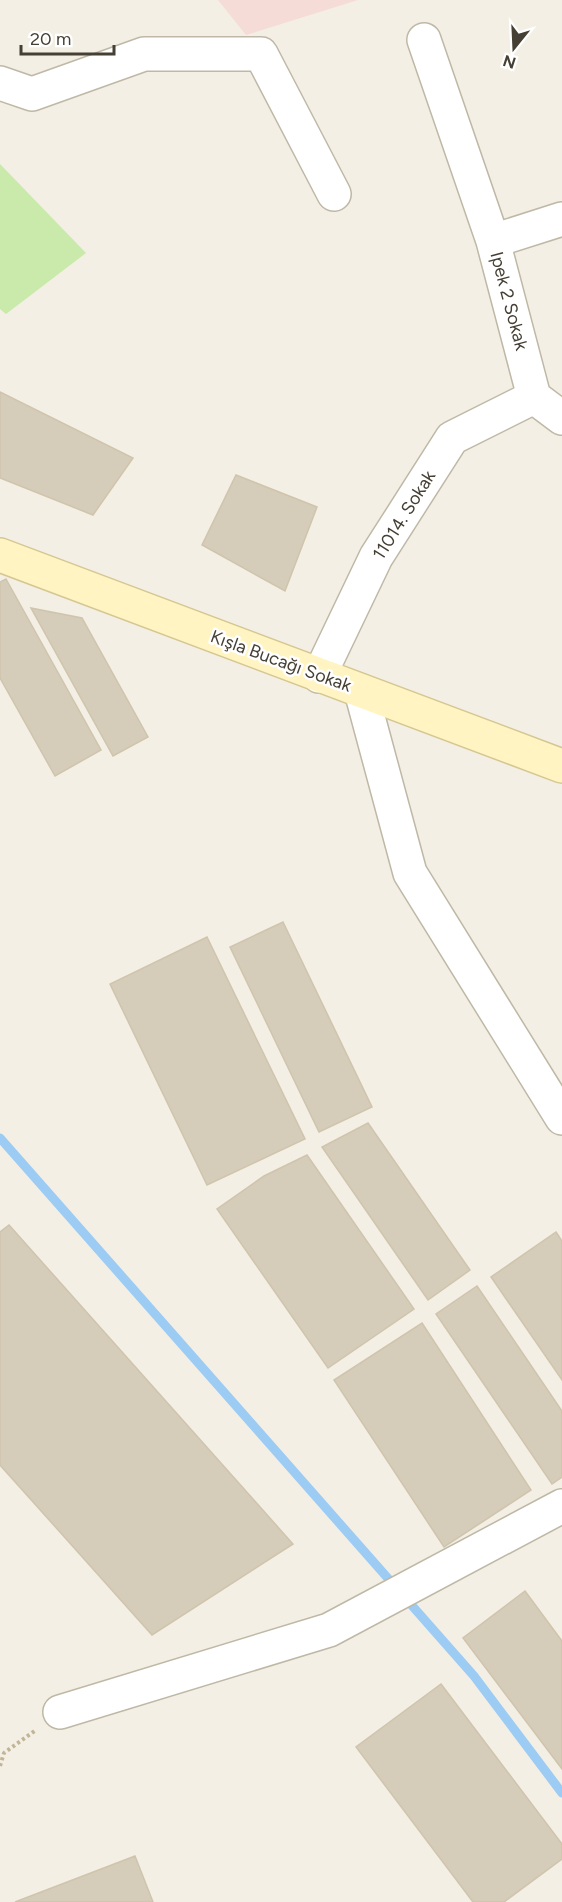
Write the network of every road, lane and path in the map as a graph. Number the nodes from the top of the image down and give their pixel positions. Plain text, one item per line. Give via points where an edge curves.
1 (424, 40) dead end
2 (0, 83) edge
3 (334, 194) dead end
4 (562, 219) edge
5 (493, 241) junction
6 (534, 397) junction
7 (562, 418) edge
8 (0, 555) edge
9 (319, 676) junction
10 (361, 691) junction
11 (562, 766) edge
12 (562, 1118) edge
13 (562, 1506) edge
14 (60, 1712) joint
15 (0, 1766) edge

1 - 5 street
2 - 3 street via 32,94 144,54 261,54
4 - 5 street, Ipek 2 Sokak
5 - 6 street, Ipek 2 Sokak
6 - 7 street
6 - 9 street, 11014. Sokak via 452,438 376,557
8 - 9 street, Kışla Bucağı Sokak
9 - 10 street, Kışla Bucağı Sokak
10 - 11 street, Kışla Bucağı Sokak
10 - 12 street via 410,873
13 - 14 street via 329,1630
14 - 15 path via 4,1753

